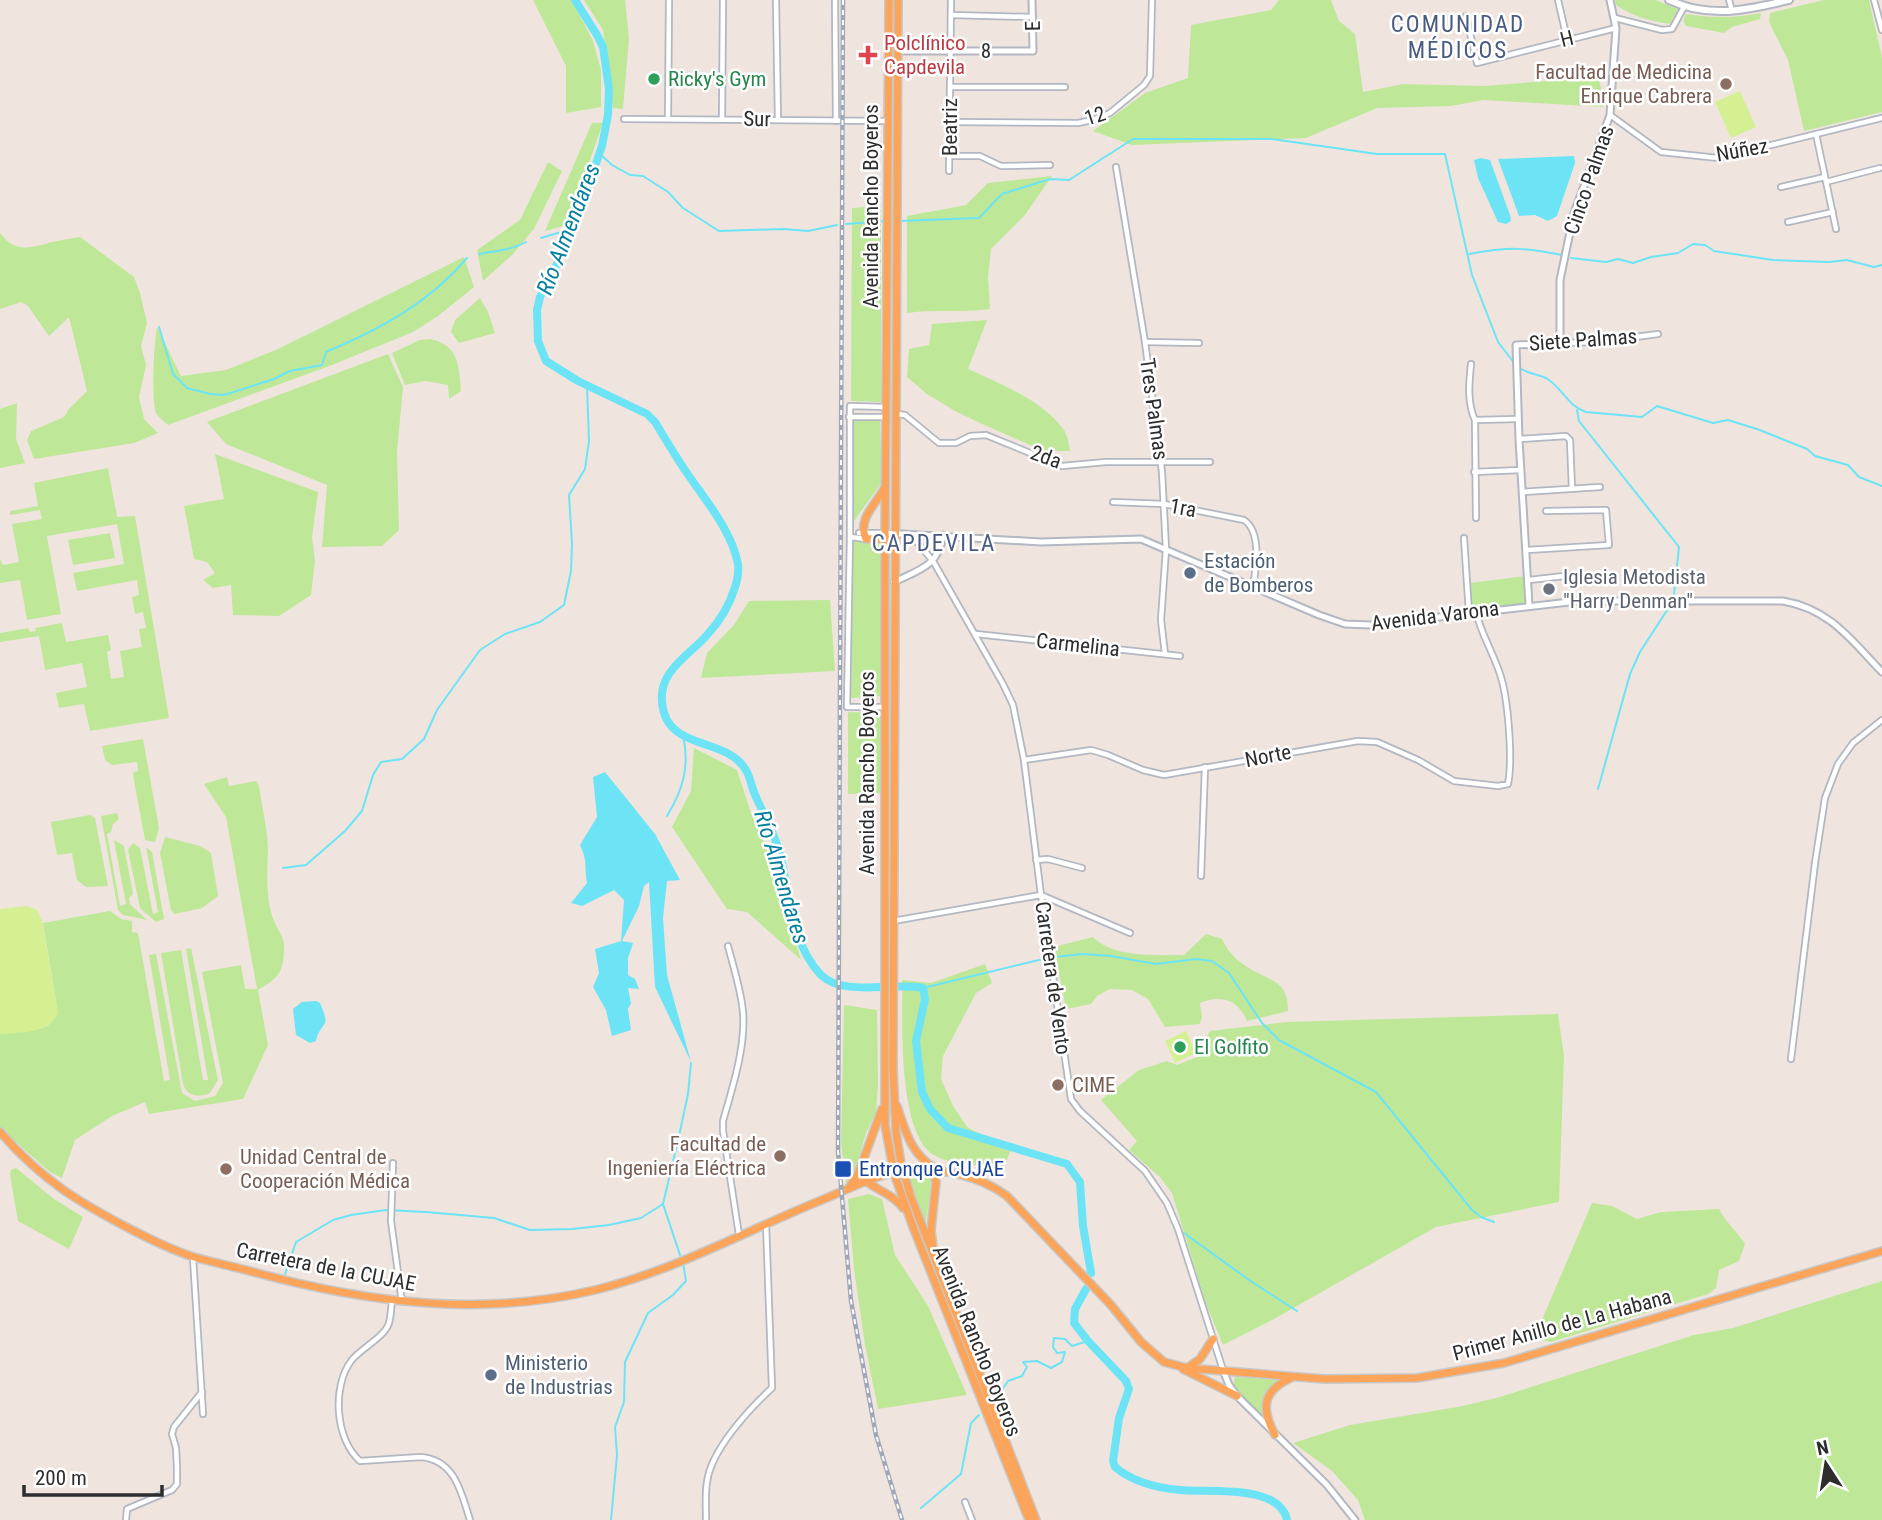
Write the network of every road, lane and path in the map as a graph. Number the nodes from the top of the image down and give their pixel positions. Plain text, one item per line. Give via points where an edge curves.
1 (669, 0) edge
2 (723, 0) edge
3 (776, 0) edge
4 (835, 0) edge
5 (889, 0) edge
6 (898, 0) edge
7 (951, 0) edge
8 (1032, 0) edge
9 (1152, 0) edge
10 (1558, 0) edge
11 (1610, 0) edge
12 (1669, 0) edge
13 (1729, 0) edge
14 (1789, 0) edge
15 (1874, 0) edge
16 (1684, 7) junction
17 (1731, 7) dead end
18 (951, 15) junction
19 (1033, 16) junction
20 (1466, 16) dead end
21 (1615, 18) junction
22 (1616, 28) junction
23 (1882, 30) edge
24 (1567, 39) junction
25 (897, 51) junction
26 (950, 51) junction
27 (1033, 51) joint
28 (950, 87) junction
29 (1065, 87) dead end
30 (1610, 115) junction
31 (1882, 118) edge
32 (624, 119) dead end
33 (668, 119) junction
34 (722, 119) junction
35 (778, 120) junction
36 (836, 121) junction
37 (889, 121) junction
38 (950, 122) junction
39 (1816, 134) junction
40 (950, 156) junction
41 (1050, 165) dead end
42 (1116, 167) dead end
43 (1880, 168) edge
44 (949, 171) dead end
45 (1826, 179) junction
46 (1781, 187) dead end
47 (1833, 212) junction
48 (1788, 222) dead end
49 (1836, 229) dead end
50 (1658, 334) dead end
51 (1145, 342) junction
52 (1560, 343) junction
53 (1199, 344) dead end
54 (1471, 364) dead end
55 (887, 407) junction
56 (896, 414) junction
57 (849, 417) junction
58 (887, 417) junction
59 (1518, 419) junction
60 (1475, 420) junction
61 (1519, 439) junction
62 (1210, 462) dead end
63 (1161, 463) junction
64 (1521, 470) junction
65 (1474, 472) junction
66 (886, 481) junction
67 (1600, 487) dead end
68 (1572, 489) junction
69 (1522, 492) junction
70 (1113, 502) dead end
71 (1164, 505) junction
72 (1546, 511) dead end
73 (1476, 517) dead end
74 (863, 533) junction
75 (895, 535) junction
76 (911, 535) junction
77 (885, 536) junction
78 (943, 536) junction
79 (850, 537) junction
80 (1464, 538) dead end
81 (1166, 549) junction
82 (1527, 550) junction
83 (933, 561) junction
84 (1573, 575) dead end
85 (1529, 580) junction
86 (894, 582) junction
87 (1253, 587) junction
88 (1529, 605) junction
89 (1472, 612) junction
90 (975, 634) junction
91 (1165, 654) junction
92 (1180, 656) dead end
93 (1882, 673) edge
94 (885, 707) junction
95 (1882, 720) edge
96 (1024, 760) junction
97 (1205, 767) junction
98 (1037, 860) junction
99 (1082, 868) dead end
100 (1201, 876) dead end
101 (1041, 895) junction
102 (892, 922) junction
103 (1130, 933) dead end
104 (728, 946) dead end
105 (889, 957) junction
106 (888, 1022) junction
107 (1791, 1059) dead end
108 (893, 1094) junction
109 (884, 1095) junction
110 (0, 1132) edge
111 (0, 1141) edge
112 (15, 1151) junction
113 (393, 1163) dead end
114 (860, 1169) junction
115 (903, 1171) junction
116 (926, 1171) junction
117 (942, 1172) junction
118 (894, 1173) junction
119 (954, 1174) junction
120 (866, 1182) junction
121 (849, 1189) junction
122 (935, 1194) junction
123 (766, 1223) junction
124 (913, 1227) junction
125 (739, 1235) junction
126 (1882, 1251) edge
127 (193, 1257) junction
128 (938, 1268) junction
129 (392, 1301) junction
130 (402, 1303) junction
131 (1213, 1339) junction
132 (1176, 1366) junction
133 (1188, 1368) junction
134 (1223, 1370) junction
135 (1295, 1377) junction
136 (202, 1392) junction
137 (1237, 1396) junction
138 (203, 1414) dead end
139 (1275, 1435) junction
140 (965, 1502) dead end
141 (126, 1520) edge
142 (470, 1520) edge
143 (706, 1520) edge
144 (972, 1520) edge
145 (1029, 1520) edge
146 (1036, 1520) edge
147 (1355, 1520) edge

1 - 33 street
2 - 34 street
3 - 35 street
4 - 36 street
5 - 37 highway, Avenida Rancho Boyeros
6 - 25 highway, Avenida Rancho Boyeros
7 - 18 street, Beatriz
8 - 19 street, E
9 - 38 street, 12 via 1150,76 1110,113 1078,123
10 - 24 street
11 - 21 street, Cinco Palmas
12 - 16 main road
13 - 17 street
14 - 16 main road via 1731,12
15 - 23 street
16 - 21 street via 1672,29
18 - 19 street
18 - 26 street, Beatriz
19 - 27 street, E
20 - 24 street, H via 1478,63
21 - 22 street, Cinco Palmas
22 - 24 street, H
22 - 30 street, Cinco Palmas
25 - 26 street, 8
25 - 56 highway, Avenida Rancho Boyeros
26 - 27 street, 8
26 - 28 street, Beatriz
28 - 29 street
28 - 38 street, Beatriz
30 - 39 street, Núñez via 1661,152 1718,158
30 - 52 street, Cinco Palmas via 1571,227 1560,280
31 - 39 street, Núñez
32 - 33 street, Sur
33 - 34 street, Sur
34 - 35 street, Sur
35 - 36 street, Sur
36 - 37 street, Sur
37 - 55 highway, Avenida Rancho Boyeros
38 - 40 street, Beatriz
39 - 45 street
40 - 41 street via 980,156 1001,166
40 - 44 street, Beatriz
42 - 51 street, Tres Palmas
43 - 45 street
45 - 46 street
45 - 47 street
47 - 48 street
47 - 49 street
50 - 52 street, Siete Palmas
51 - 53 street
51 - 63 street, Tres Palmas
52 - 59 street, Siete Palmas via 1516,345
54 - 60 street
55 - 57 street via 850,406
55 - 58 highway, Avenida Rancho Boyeros
56 - 63 street, 2da via 905,415 939,443 986,435 1062,466
56 - 75 highway, Avenida Rancho Boyeros
57 - 58 street
57 - 79 street
58 - 66 highway, Avenida Rancho Boyeros
59 - 60 street
59 - 61 street
60 - 65 street
61 - 64 street
61 - 68 street via 1566,436 1570,440
62 - 63 street, 2da
63 - 71 street, Tres Palmas
64 - 65 street
64 - 69 street
65 - 73 street
66 - 74 highway via 864,521
66 - 77 highway, Avenida Rancho Boyeros
67 - 68 street
68 - 69 street
69 - 82 street
70 - 71 street, 1ra
71 - 81 street, Tres Palmas
71 - 87 street, 1ra via 1251,525
72 - 82 street via 1606,510 1609,545
74 - 77 highway
74 - 79 street
74 - 79 street
75 - 76 street, Avenida Varona
75 - 77 street, Avenida Varona
75 - 86 highway, Avenida Rancho Boyeros
76 - 78 street, Avenida Varona
76 - 83 street, Carretera de Vento
77 - 94 highway, Avenida Rancho Boyeros
78 - 81 street, Avenida Varona via 1041,542 1141,539
78 - 83 street
79 - 94 street via 847,707
80 - 89 street
81 - 87 street, Avenida Varona
81 - 91 street, Tres Palmas via 1161,620
82 - 85 street
83 - 86 street
83 - 90 street, Carretera de Vento
84 - 85 street
85 - 88 street
86 - 102 highway, Avenida Rancho Boyeros
87 - 89 street, Avenida Varona via 1345,624
88 - 89 street, Avenida Varona
88 - 93 street, Avenida Varona via 1667,600 1795,603 1833,621
89 - 97 street, Norte via 1506,694 1508,784 1454,781 1377,742 1358,741
90 - 91 street, Carmelina
90 - 96 street, Carretera de Vento via 1013,705
91 - 92 street, Carmelina
94 - 105 highway, Avenida Rancho Boyeros
95 - 107 street via 1853,743 1838,764 1825,798
96 - 97 street, Norte via 1091,750 1164,775
96 - 98 street, Carretera de Vento
97 - 100 street
98 - 99 street
98 - 101 street, Carretera de Vento
101 - 102 street
101 - 103 street
101 - 131 street, Carretera de Vento via 1071,1099 1157,1186 1178,1229
102 - 105 highway, Avenida Rancho Boyeros
104 - 125 street via 743,1022 723,1131
105 - 106 highway, Avenida Rancho Boyeros
106 - 108 highway, Avenida Rancho Boyeros
106 - 109 highway, Avenida Rancho Boyeros
108 - 115 highway, Avenida Rancho Boyeros
108 - 117 highway via 911,1147
109 - 114 highway
109 - 118 highway, Avenida Rancho Boyeros
110 - 112 highway, Carretera de la CUJAE
111 - 112 highway, Carretera de la CUJAE
112 - 127 highway, Carretera de la CUJAE via 92,1210
113 - 130 street via 391,1209
114 - 120 highway
114 - 121 highway
115 - 116 highway, Primer Anillo de La Habana
115 - 118 highway, Carretera de la CUJAE
115 - 128 highway, Avenida Rancho Boyeros
116 - 117 highway, Primer Anillo de La Habana
116 - 122 highway via 934,1178
117 - 119 highway, Primer Anillo de La Habana
118 - 120 highway, Carretera de la CUJAE
118 - 124 highway, Avenida Rancho Boyeros
119 - 122 highway via 942,1180
119 - 132 highway, Primer Anillo de La Habana via 984,1182 1007,1196 1153,1354
120 - 121 highway, Carretera de la CUJAE
120 - 124 highway via 896,1199
121 - 123 highway, Carretera de la CUJAE
122 - 128 highway via 931,1230
123 - 125 highway, Carretera de la CUJAE
123 - 143 street via 772,1388 715,1458 707,1481
124 - 145 highway, Avenida Rancho Boyeros
125 - 130 highway, Carretera de la CUJAE via 672,1265 597,1289 527,1302
126 - 135 highway, Primer Anillo de La Habana via 1504,1363 1396,1379
127 - 129 highway, Carretera de la CUJAE
127 - 136 street
128 - 146 highway, Avenida Rancho Boyeros
129 - 130 highway, Carretera de la CUJAE
129 - 142 street via 389,1325 346,1371 338,1405 344,1438 360,1461 421,1457 447,1466
131 - 133 highway
131 - 134 street, Carretera de Vento
132 - 133 highway, Primer Anillo de La Habana
132 - 137 highway
133 - 134 highway, Primer Anillo de La Habana
134 - 135 highway, Primer Anillo de La Habana
134 - 137 street, Carretera de Vento
135 - 139 highway via 1277,1385 1267,1399
136 - 138 street
136 - 141 street via 172,1434 177,1484 127,1510
137 - 139 street, Carretera de Vento
139 - 147 street, Carretera de Vento via 1339,1497
140 - 144 street

